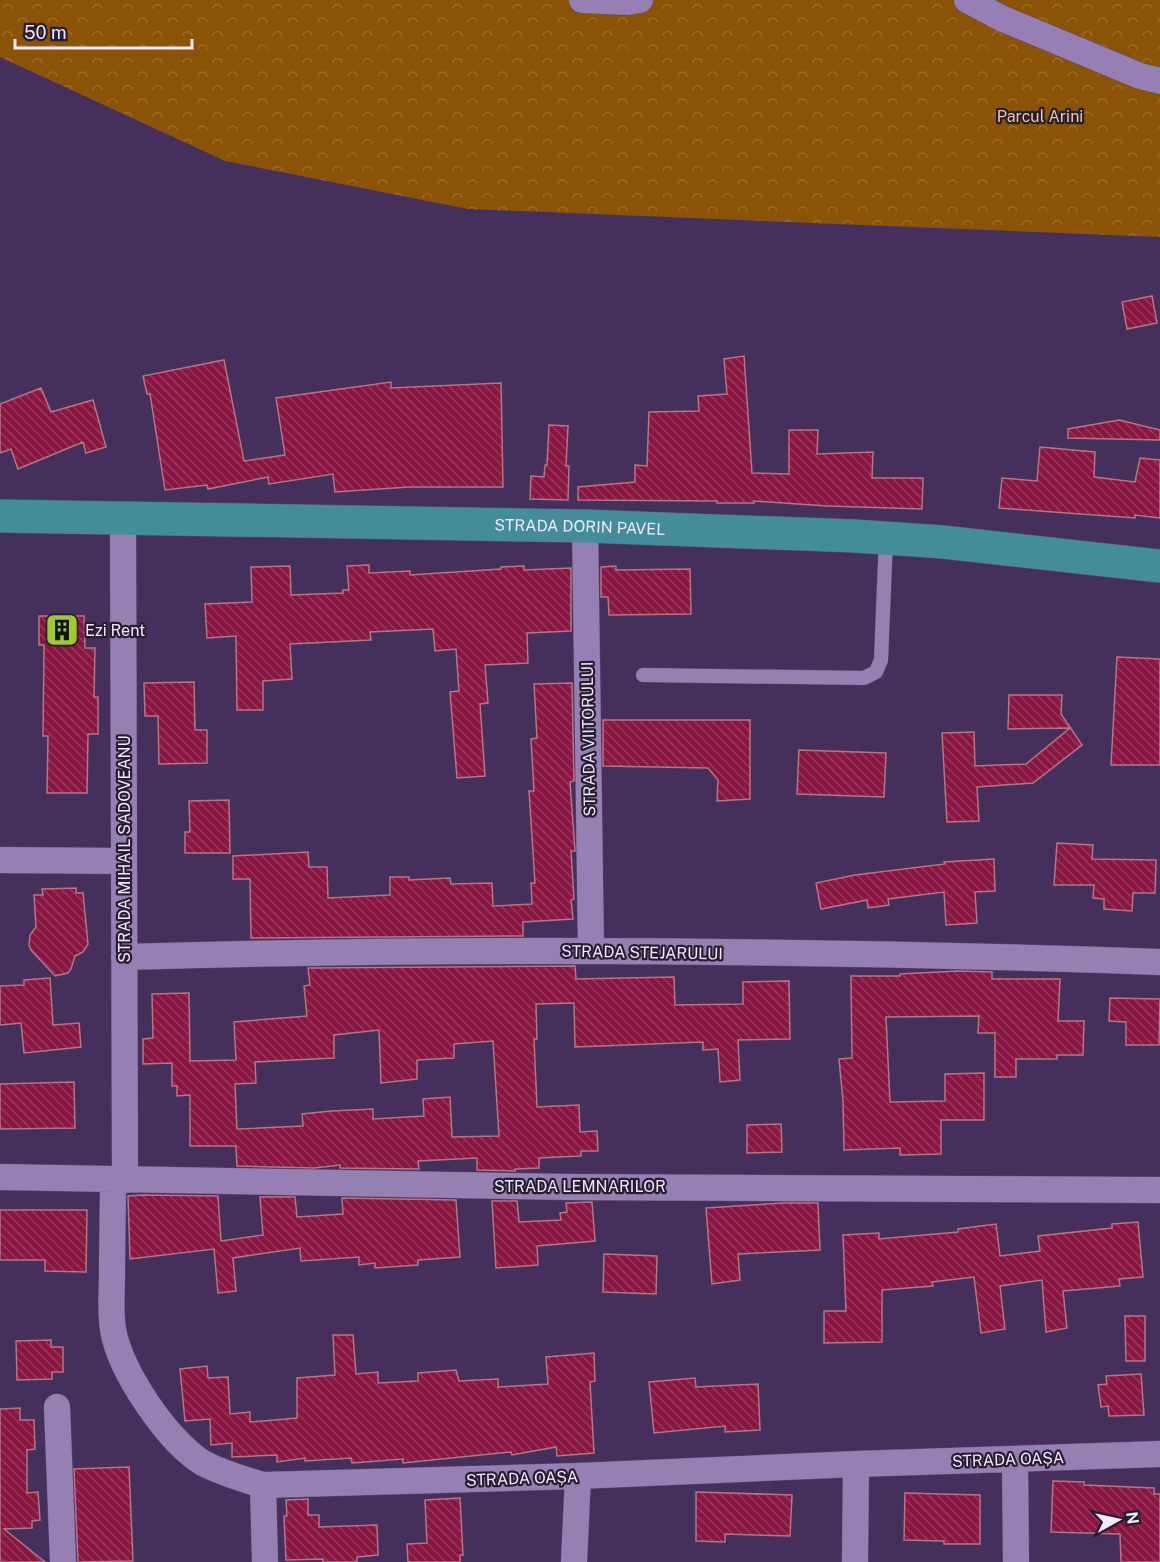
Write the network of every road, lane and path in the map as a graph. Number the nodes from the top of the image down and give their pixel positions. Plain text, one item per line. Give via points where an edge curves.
1 (582, 0) edge
2 (640, 0) edge
3 (967, 0) edge
4 (1160, 81) edge
5 (0, 516) edge
6 (123, 517) junction
7 (585, 526) junction
8 (886, 538) junction
9 (1160, 566) edge
10 (643, 675) dead end
11 (0, 860) edge
12 (124, 861) junction
13 (591, 951) junction
14 (124, 957) junction
15 (1160, 962) edge
16 (0, 1177) edge
17 (119, 1179) junction
18 (1160, 1190) edge
19 (57, 1407) dead end
20 (1160, 1454) edge
21 (1015, 1459) junction
22 (856, 1464) junction
23 (578, 1476) junction
24 (263, 1485) junction
25 (63, 1562) edge
26 (266, 1562) edge
27 (574, 1562) edge
28 (855, 1562) edge
29 (1016, 1562) edge

1 - 2 street
3 - 4 street via 1011,22
5 - 6 main road, STRADA DORIN PAVEL
6 - 7 main road, STRADA DORIN PAVEL
6 - 12 street, STRADA MIHAIL SADOVEANU
7 - 8 main road, STRADA DORIN PAVEL
7 - 13 street, STRADA VIITORULUI
8 - 9 main road, STRADA DORIN PAVEL
8 - 10 lane via 881,660 876,672 864,678
11 - 12 street
12 - 14 street, STRADA MIHAIL SADOVEANU
13 - 14 street, STRADA STEJARULUI
13 - 15 street, STRADA STEJARULUI
14 - 17 street, STRADA MIHAIL SADOVEANU
16 - 17 street, STRADA LEMNARILOR
17 - 18 street, STRADA LEMNARILOR via 568,1187
17 - 24 street, STRADA OAȘA via 111,1311 125,1366 137,1389 180,1444 201,1462
19 - 25 street
20 - 21 street, STRADA OAȘA
21 - 22 street, STRADA OAȘA
21 - 29 street
22 - 23 street, STRADA OAȘA
22 - 28 street
23 - 24 street, STRADA OAȘA
23 - 27 street
24 - 26 street

